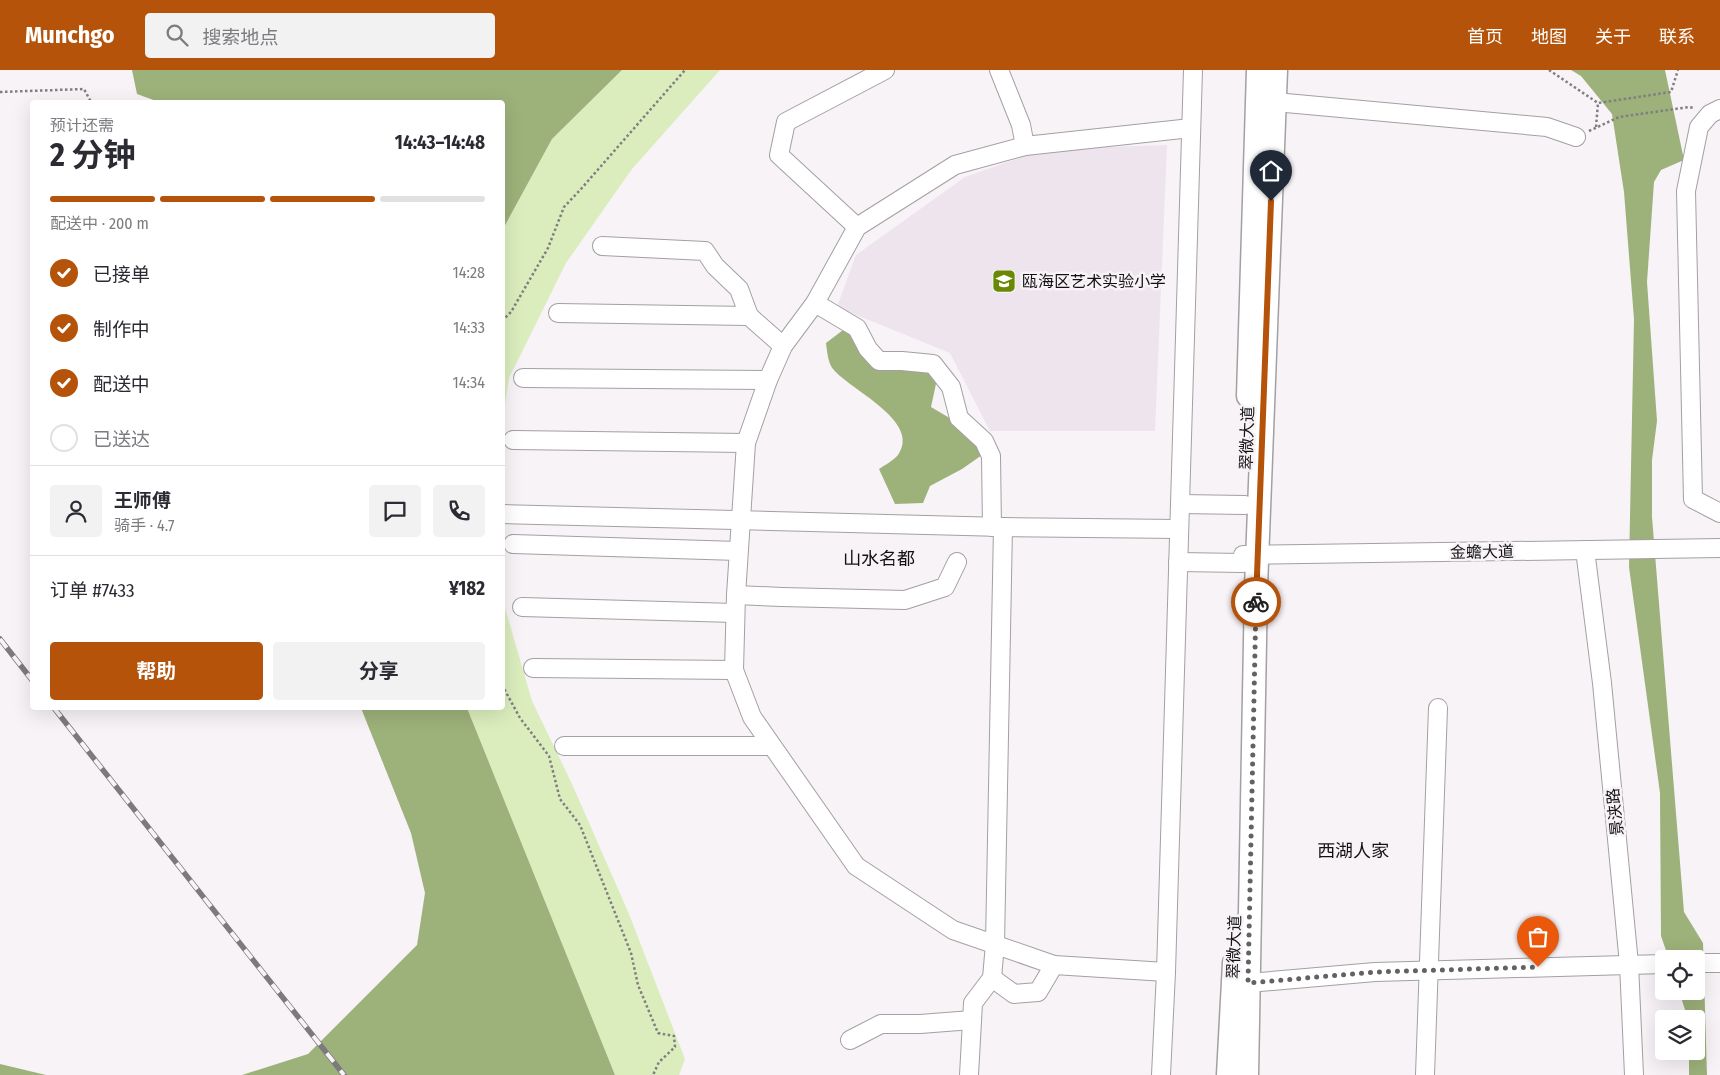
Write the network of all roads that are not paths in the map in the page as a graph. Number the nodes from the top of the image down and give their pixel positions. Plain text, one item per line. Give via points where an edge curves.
1 (885, 70) edge
2 (999, 70) edge
3 (1193, 70) edge
4 (1258, 70) edge
5 (1276, 70) edge
6 (1275, 102) junction
7 (1715, 111) edge
8 (1191, 128) junction
9 (1576, 137) road end
10 (1025, 146) junction
11 (857, 227) junction
12 (602, 246) dead end
13 (815, 303) junction
14 (558, 314) dead end
15 (749, 316) junction
16 (783, 346) junction
17 (524, 378) dead end
18 (768, 380) junction
19 (513, 440) dead end
20 (746, 443) junction
21 (1180, 504) junction
22 (1245, 505) junction
23 (1720, 513) edge
24 (505, 514) edge
25 (740, 520) junction
26 (998, 527) junction
27 (1179, 529) junction
28 (513, 544) dead end
29 (1720, 548) edge
30 (1585, 550) junction
31 (738, 551) junction
32 (1248, 558) junction
33 (957, 562) dead end
34 (1178, 562) junction
35 (736, 595) junction
36 (522, 607) dead end
37 (735, 613) junction
38 (533, 668) dead end
39 (734, 670) junction
40 (1438, 708) dead end
41 (564, 746) dead end
42 (772, 746) junction
43 (995, 944) junction
44 (1705, 963) edge
45 (1718, 963) edge
46 (1630, 964) junction
47 (1655, 964) edge
48 (1054, 965) junction
49 (1428, 970) junction
50 (1166, 972) junction
51 (992, 978) junction
52 (1248, 983) junction
53 (972, 1020) junction
54 (850, 1040) dead end
55 (969, 1075) edge
56 (1161, 1075) edge
57 (1228, 1075) edge
58 (1247, 1075) edge
59 (1425, 1075) edge
60 (1634, 1075) edge

1 - 11 street via 786,122 779,155
2 - 10 street via 1021,125
3 - 8 street
4 - 22 main road, 翠微大道
5 - 6 main road, 翠微大道
6 - 9 street via 1547,127
6 - 32 main road, 翠微大道
7 - 23 street via 1699,127 1686,190 1693,499
8 - 10 street
8 - 21 street
10 - 11 street via 955,165
11 - 13 street
12 - 15 street via 705,251 715,266 739,289
13 - 16 street
13 - 26 street via 857,328 879,361 933,364 951,387 959,418 984,441 991,456
14 - 15 street
15 - 16 street
16 - 18 street
17 - 18 street
18 - 20 street
19 - 20 street
20 - 25 street
21 - 22 street
21 - 27 street
22 - 32 main road, 翠微大道
24 - 25 street
25 - 26 street
25 - 31 street
26 - 27 street
26 - 43 street
27 - 34 street
28 - 31 street
29 - 30 street, 金蟾大道
30 - 32 street, 金蟾大道
30 - 46 street, 景浃路 via 1602,683
31 - 35 street
32 - 34 street, 金蟾大道
32 - 52 main road, 翠微大道
32 - 57 main road, 翠微大道
33 - 35 street via 945,587 905,600
34 - 50 street
35 - 37 street
36 - 37 street
37 - 39 street
38 - 39 street
39 - 42 street via 752,717
40 - 49 street
41 - 42 street
42 - 43 street via 856,866 953,930
43 - 48 street
43 - 51 street
44 - 45 street
46 - 47 street
46 - 49 street
46 - 60 street, 景浃路
48 - 50 street
48 - 51 street via 1038,992 1014,994
49 - 52 street
49 - 59 street
50 - 56 street
51 - 53 street via 973,1003
52 - 58 main road, 翠微大道
53 - 54 street via 881,1024
53 - 55 street

